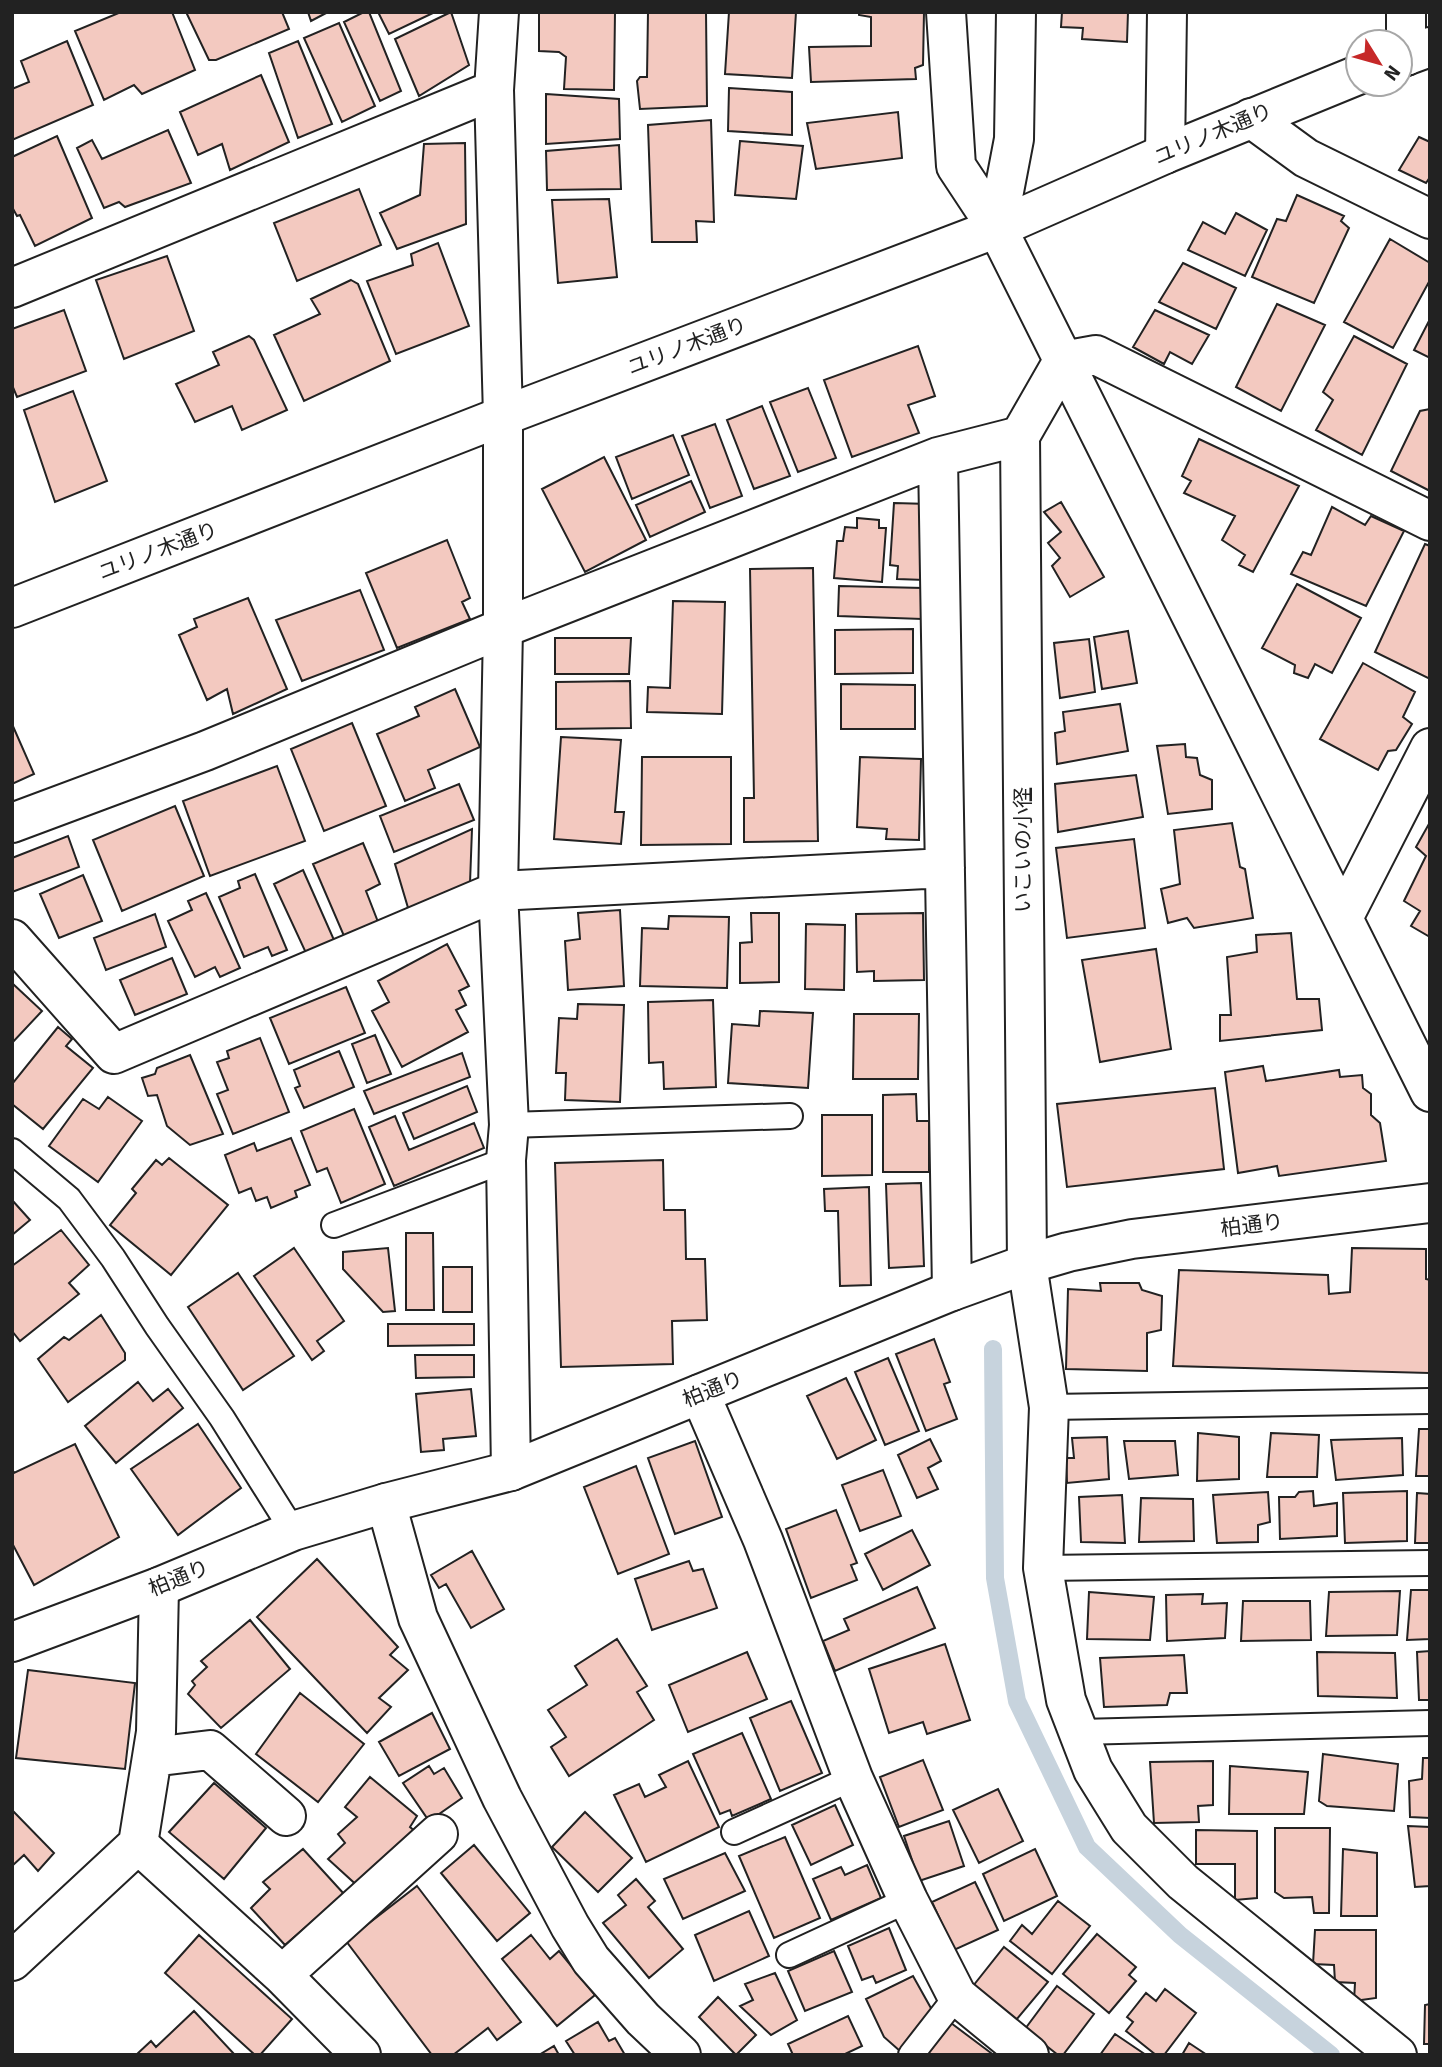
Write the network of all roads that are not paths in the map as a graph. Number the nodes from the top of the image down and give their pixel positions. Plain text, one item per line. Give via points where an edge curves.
1 (499, 12) edge
2 (946, 12) edge
3 (1016, 12) edge
4 (1167, 12) edge
5 (1344, 81) edge
6 (494, 90) junction
7 (1251, 118) junction
8 (1165, 154) junction
9 (1430, 219) edge
10 (997, 229) junction
11 (12, 288) edge
12 (1063, 361) junction
13 (503, 416) junction
14 (1020, 436) junction
15 (937, 457) junction
16 (1430, 521) edge
17 (12, 608) edge
18 (503, 628) junction
19 (1430, 748) edge
20 (12, 822) edge
21 (945, 868) junction
22 (498, 891) junction
23 (1343, 918) junction
24 (12, 939) edge
25 (1430, 1092) edge
26 (790, 1116) dead end
27 (507, 1143) junction
28 (12, 1151) edge
29 (1430, 1203) edge
30 (334, 1225) dead end
31 (1027, 1264) junction
32 (952, 1291) junction
33 (699, 1394) junction
34 (1430, 1401) edge
35 (1049, 1406) junction
36 (511, 1471) junction
37 (386, 1503) junction
38 (293, 1531) junction
39 (1430, 1563) edge
40 (1043, 1568) junction
41 (159, 1587) junction
42 (12, 1642) edge
43 (1430, 1723) edge
44 (1080, 1732) junction
45 (152, 1757) junction
46 (853, 1778) junction
47 (286, 1816) dead end
48 (734, 1832) dead end
49 (438, 1835) dead end
50 (138, 1844) junction
51 (908, 1900) junction
52 (789, 1955) dead end
53 (12, 1961) edge
54 (282, 1975) junction
55 (957, 1996) junction
56 (361, 2055) edge
57 (681, 2055) edge
58 (911, 2055) edge
59 (1029, 2055) edge
60 (1398, 2055) edge

1 - 6 street
2 - 10 street via 956,166
3 - 10 street via 1014,139
4 - 8 street
5 - 7 street, ユリノ木通り
6 - 11 street
6 - 13 street
7 - 8 street, ユリノ木通り
7 - 9 street via 1306,158
8 - 10 street, ユリノ木通り
10 - 12 street
10 - 13 street, ユリノ木通り
12 - 14 street
12 - 16 street via 1096,355
12 - 23 street
13 - 17 street, ユリノ木通り
13 - 18 street
14 - 15 street
14 - 31 street, いこいの小径
15 - 18 street
15 - 21 street
18 - 20 street via 205,751
18 - 22 street
19 - 23 street
21 - 22 street
21 - 32 street
22 - 24 street via 114,1055
22 - 27 street
23 - 25 street
26 - 27 lane
27 - 30 lane
27 - 36 street
28 - 38 lane via 69,1199 113,1258
29 - 31 street, 柏通り via 1132,1239
31 - 32 street, 柏通り
31 - 35 street, いこいの小径
32 - 33 street, 柏通り
33 - 36 street, 柏通り
33 - 46 street via 763,1540
34 - 35 lane
35 - 40 street, いこいの小径
36 - 37 street, 柏通り
37 - 38 street, 柏通り
37 - 57 street via 418,1618 502,1798 564,1915 591,1960 643,2020
38 - 41 street, 柏通り
39 - 40 lane
40 - 44 street, いこいの小径 via 1066,1700
41 - 42 street, 柏通り
41 - 45 street
43 - 44 lane
44 - 60 street, いこいの小径 via 1093,1770 1129,1828 1183,1882
45 - 47 street via 210,1750
45 - 50 street
46 - 48 lane
46 - 51 street
49 - 54 street
50 - 53 street
50 - 54 street
51 - 52 lane
51 - 55 street
54 - 56 street
55 - 58 lane
55 - 59 street

